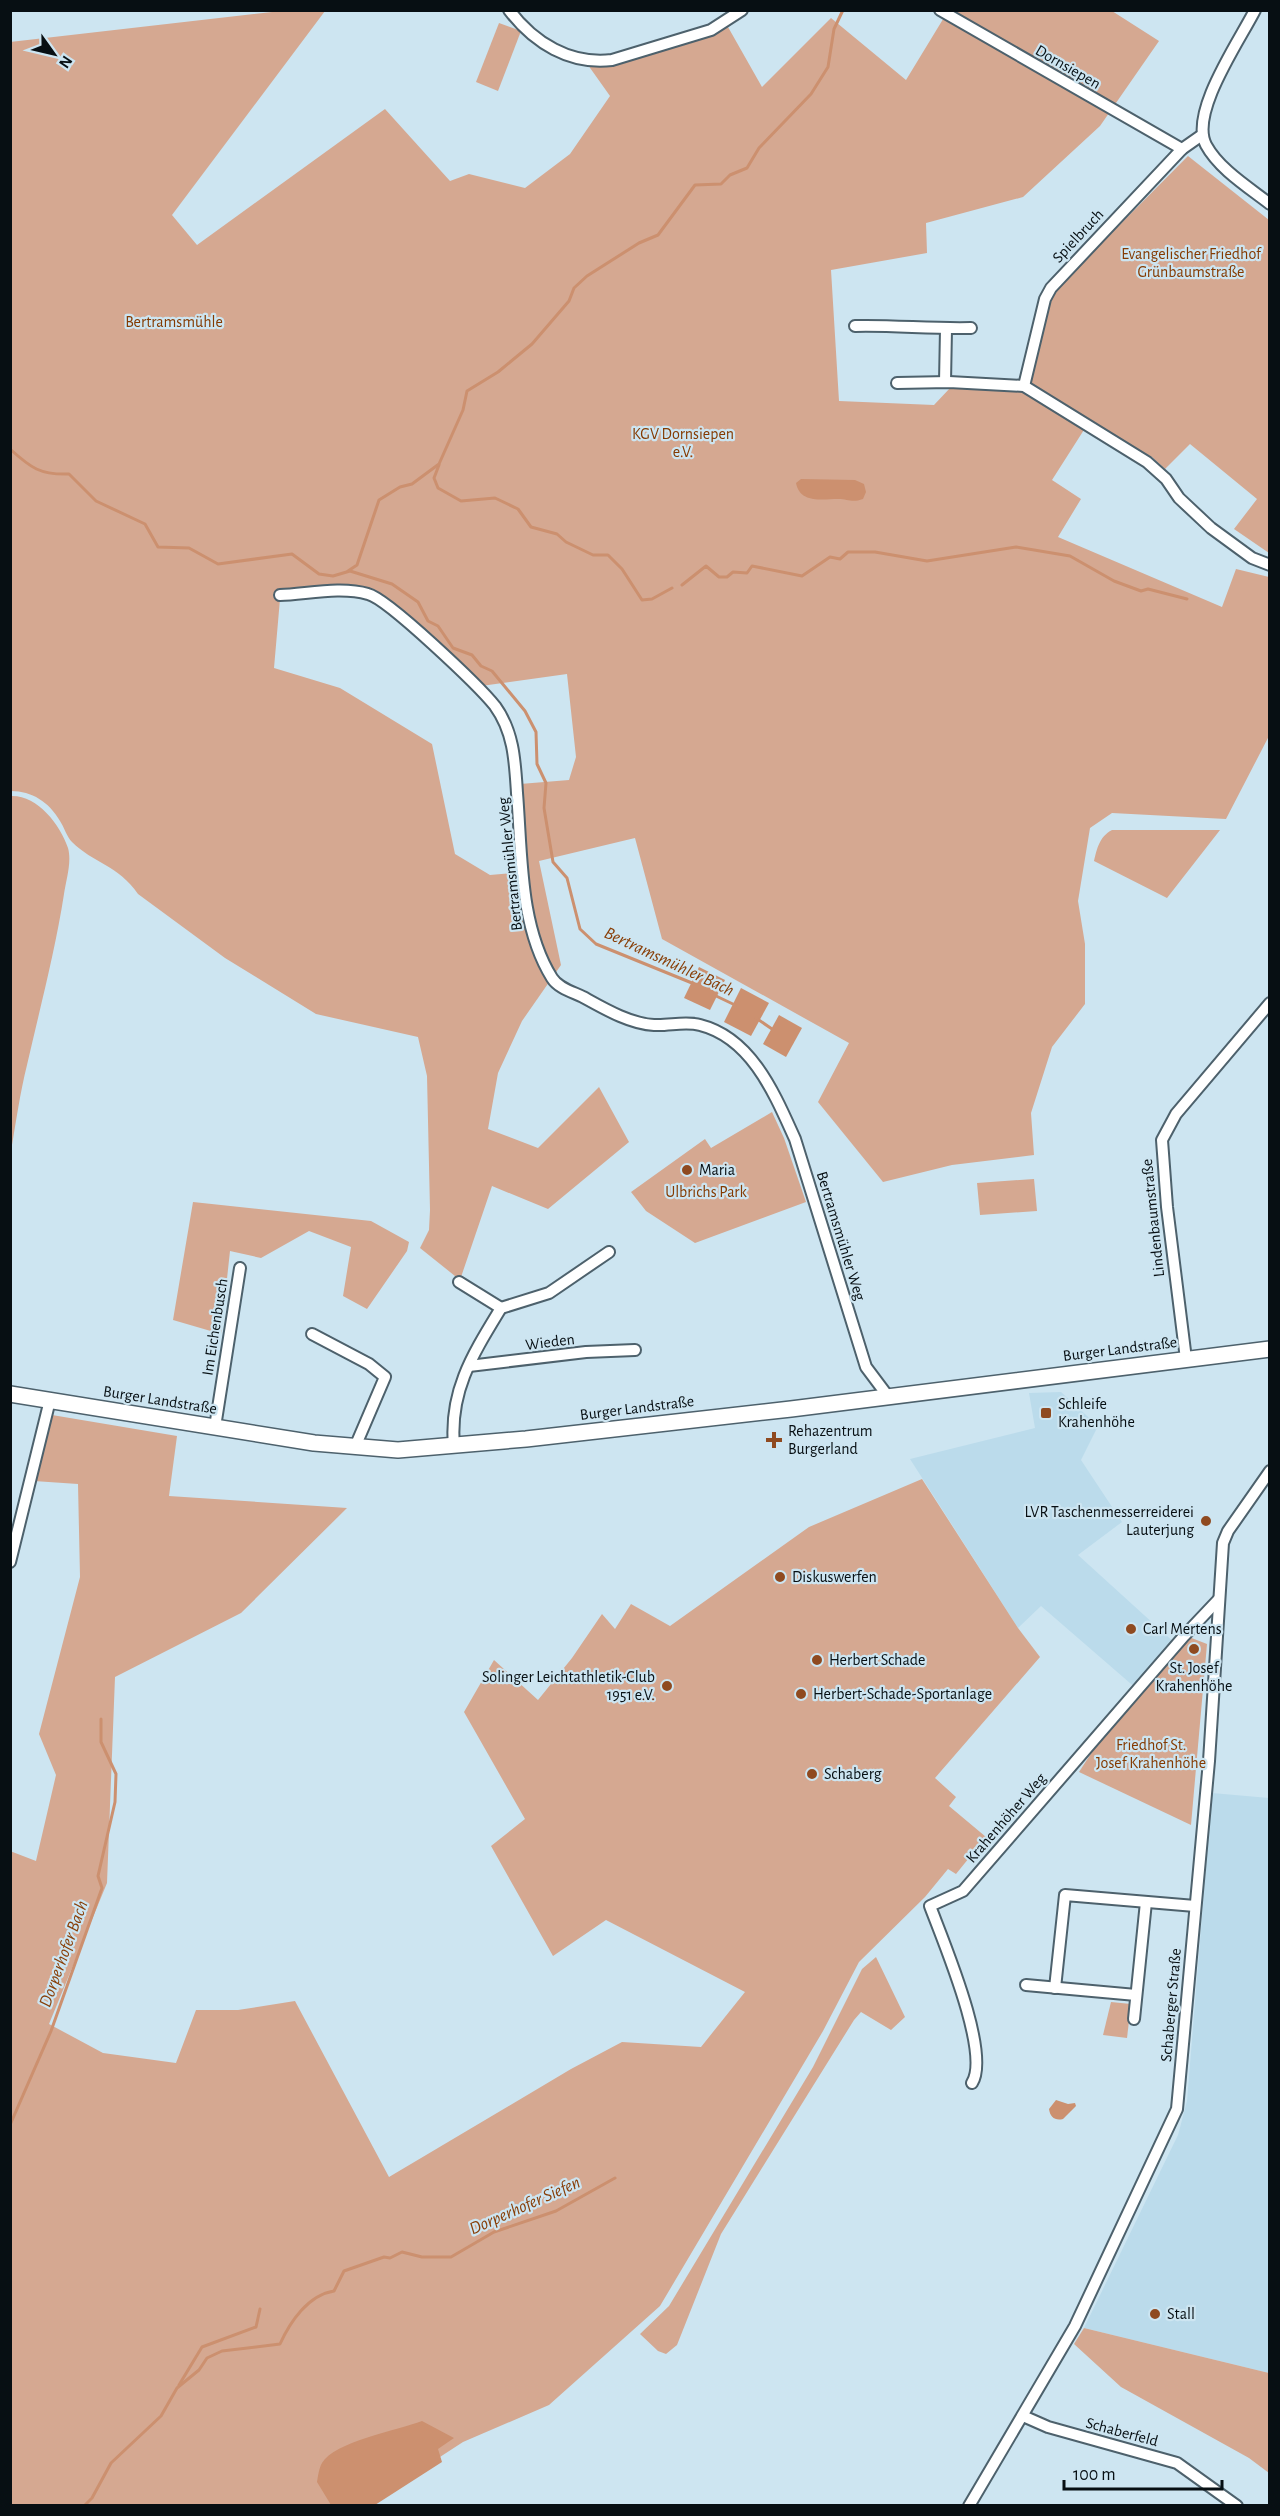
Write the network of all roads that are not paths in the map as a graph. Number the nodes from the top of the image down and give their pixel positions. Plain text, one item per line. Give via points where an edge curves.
1 (509, 10) edge
2 (742, 10) edge
3 (940, 10) edge
4 (1255, 10) edge
5 (1202, 135) junction
6 (1182, 149) junction
7 (1269, 204) edge
8 (855, 326) dead end
9 (971, 328) dead end
10 (946, 329) junction
11 (945, 382) junction
12 (897, 383) dead end
13 (1023, 386) junction
14 (1269, 565) edge
15 (280, 595) dead end
16 (1269, 1003) edge
17 (609, 1252) dead end
18 (240, 1268) dead end
19 (459, 1282) dead end
20 (501, 1308) junction
21 (312, 1334) dead end
22 (1269, 1348) edge
23 (635, 1350) dead end
24 (1186, 1359) junction
25 (469, 1366) junction
26 (10, 1394) edge
27 (887, 1395) junction
28 (50, 1400) junction
29 (215, 1426) junction
30 (454, 1446) junction
31 (355, 1447) junction
32 (1269, 1471) edge
33 (22, 1506) junction
34 (10, 1508) edge
35 (10, 1562) edge
36 (1219, 1599) junction
37 (1146, 1902) junction
38 (1195, 1906) junction
39 (1026, 1985) dead end
40 (1055, 1988) junction
41 (1136, 1995) junction
42 (1134, 2019) dead end
43 (972, 2083) dead end
44 (1023, 2416) junction
45 (969, 2505) edge
46 (1237, 2505) edge

1 - 2 street via 520,25 548,45 574,59 597,62 711,30
3 - 6 street, Dornsiepen
4 - 5 street via 1206,107
5 - 6 street, Spielbruch
5 - 7 street via 1218,161
6 - 13 street, Spielbruch via 1049,291
8 - 10 street
9 - 10 street
10 - 11 street
11 - 12 street
11 - 13 street
13 - 14 street via 1147,462 1211,528 1252,558
15 - 27 street, Bertramsmühler Weg via 354,591 373,596 495,706 513,749 525,892 533,936 552,978 602,1008 644,1023 698,1024 720,1033 741,1048 757,1067 795,1139 865,1362
16 - 24 street, Lindenbaumstraße via 1176,1114 1162,1140
17 - 20 street via 549,1293
18 - 29 street, Im Eichenbusch
19 - 20 street
20 - 25 street
21 - 31 street via 369,1364 385,1377
22 - 24 main road, Burger Landstraße
23 - 25 street, Wieden
24 - 27 main road, Burger Landstraße
25 - 30 street via 456,1398
26 - 28 main road, Burger Landstraße
27 - 30 main road, Burger Landstraße
28 - 29 main road, Burger Landstraße
28 - 33 street
29 - 31 main road, Burger Landstraße
30 - 31 main road, Burger Landstraße via 398,1450
32 - 36 street, Schaberger Straße via 1225,1537
33 - 34 street
33 - 35 street
36 - 38 street, Schaberger Straße
36 - 43 street, Krahenhöher Weg via 963,1891 930,1906 973,2036 977,2068
37 - 38 street
37 - 40 street via 1065,1894
37 - 41 street
38 - 44 street, Schaberger Straße via 1177,2109 1075,2325
39 - 40 street
40 - 41 street
41 - 42 street
44 - 45 street, Schaberger Straße
44 - 46 street, Schaberfeld via 1048,2427 1177,2463

